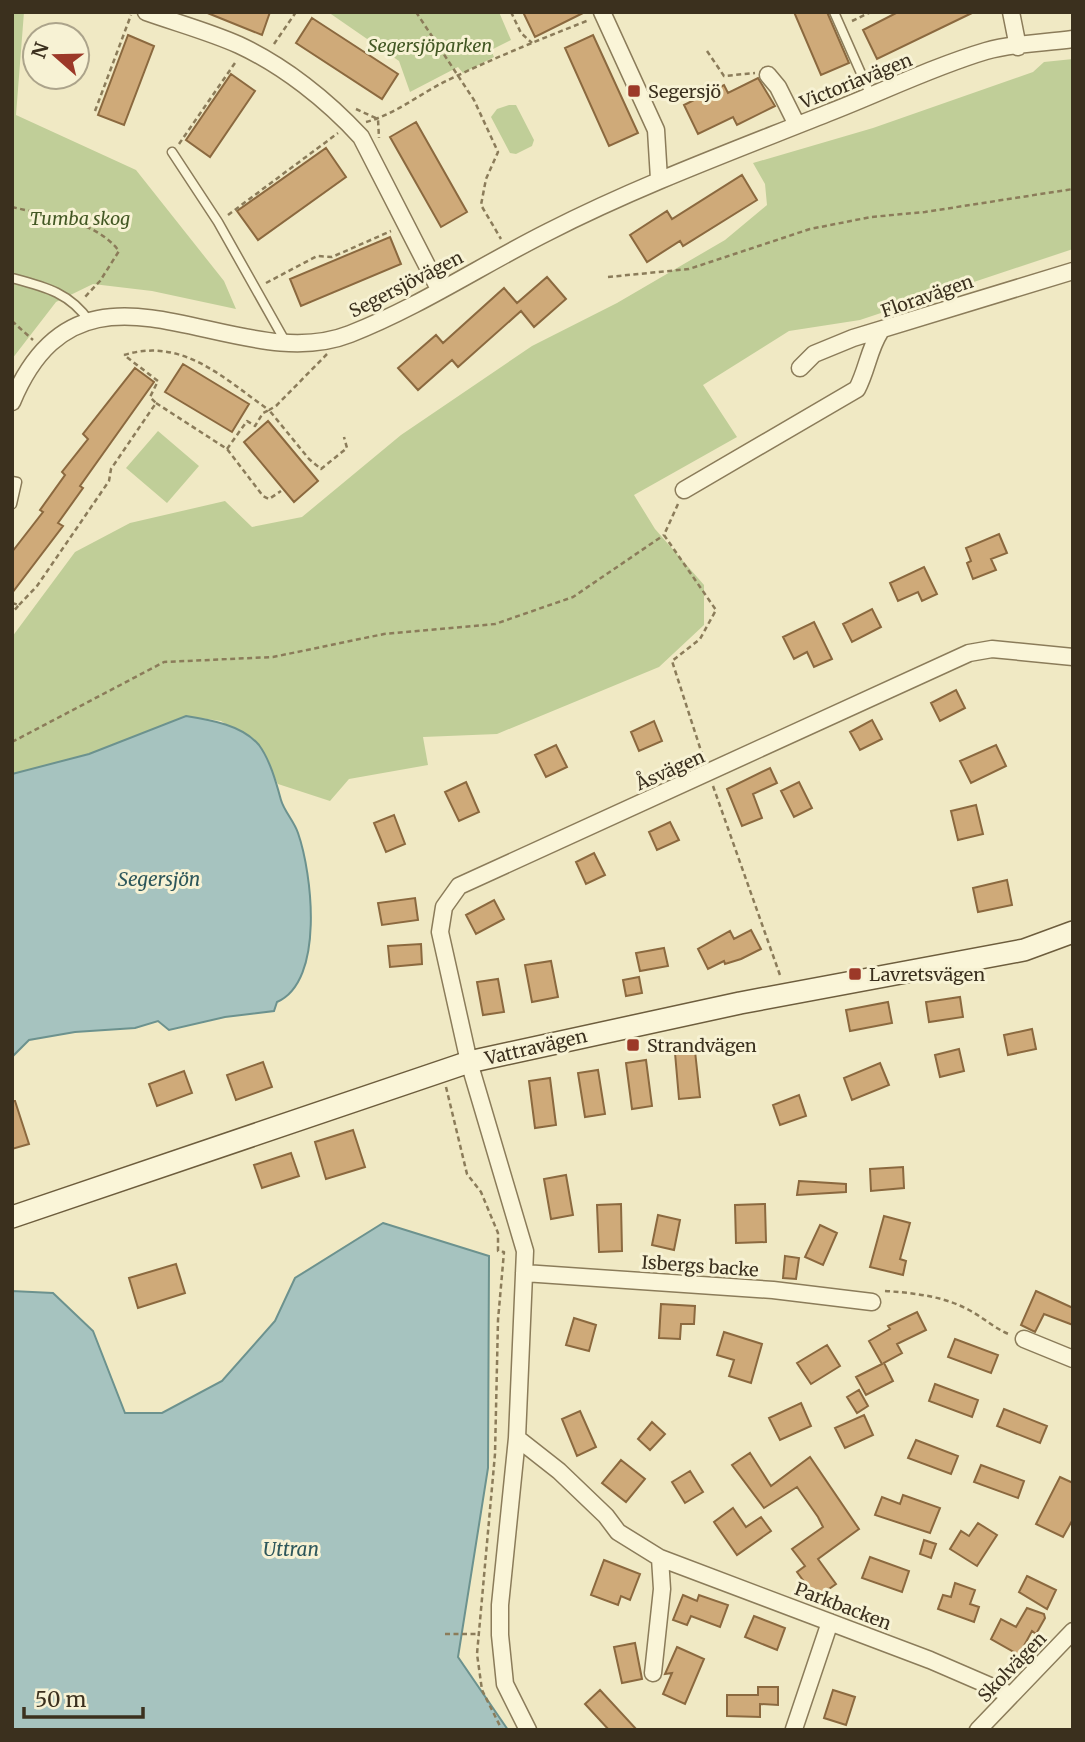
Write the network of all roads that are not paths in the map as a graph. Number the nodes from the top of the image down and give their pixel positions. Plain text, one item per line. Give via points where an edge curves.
1 (146, 12) edge
2 (834, 12) edge
3 (1011, 12) edge
4 (598, 15) edge
5 (1073, 39) edge
6 (1018, 47) junction
7 (768, 75) road end
8 (871, 96) junction
9 (797, 125) junction
10 (172, 152) road end
11 (659, 179) junction
12 (1072, 275) edge
13 (12, 278) edge
14 (439, 289) junction
15 (90, 322) junction
16 (880, 332) junction
17 (286, 343) junction
18 (800, 368) dead end
19 (12, 402) edge
20 (12, 481) edge
21 (684, 490) road end
22 (12, 504) edge
23 (1073, 657) edge
24 (1073, 932) edge
25 (470, 1062) junction
26 (12, 1217) edge
27 (524, 1273) junction
28 (872, 1303) road end
29 (1024, 1339) dead end
30 (1073, 1359) edge
31 (517, 1438) junction
32 (660, 1558) junction
33 (830, 1622) junction
34 (1073, 1631) edge
35 (653, 1673) dead end
36 (1011, 1695) junction
37 (794, 1729) edge
38 (528, 1730) edge
39 (978, 1730) edge

1 - 14 street via 264,57 351,125
2 - 8 lane
3 - 6 street
4 - 11 street via 656,131
5 - 6 street, Victoriavägen
6 - 8 street, Victoriavägen via 988,50
7 - 9 street
8 - 9 street, Victoriavägen
9 - 11 street, Victoriavägen
10 - 17 lane via 218,222
11 - 14 street, Segersjövägen
12 - 16 street, Floravägen via 947,307
13 - 15 lane via 79,304
14 - 17 street, Segersjövägen via 349,335
15 - 17 street, Segersjövägen via 135,315
15 - 19 street, Segersjövägen via 60,336 43,351
16 - 18 street, Floravägen via 814,354
16 - 21 street via 857,388
20 - 22 lane via 17,482
23 - 25 street, Åsvägen via 992,649 969,653 459,886 444,908 440,932
24 - 25 street, Vattravägen via 1024,950 787,994
25 - 26 street, Vattravägen
25 - 27 street via 515,1211 525,1251
27 - 28 street, Isbergs backe via 784,1291
27 - 31 street
29 - 30 street
31 - 32 street, Parkbacken via 559,1471 618,1532
31 - 38 street via 500,1635 505,1684
32 - 33 street, Parkbacken
32 - 35 street via 662,1589
33 - 36 street, Parkbacken
33 - 37 street
34 - 36 street, Skolvägen
36 - 39 street, Skolvägen

